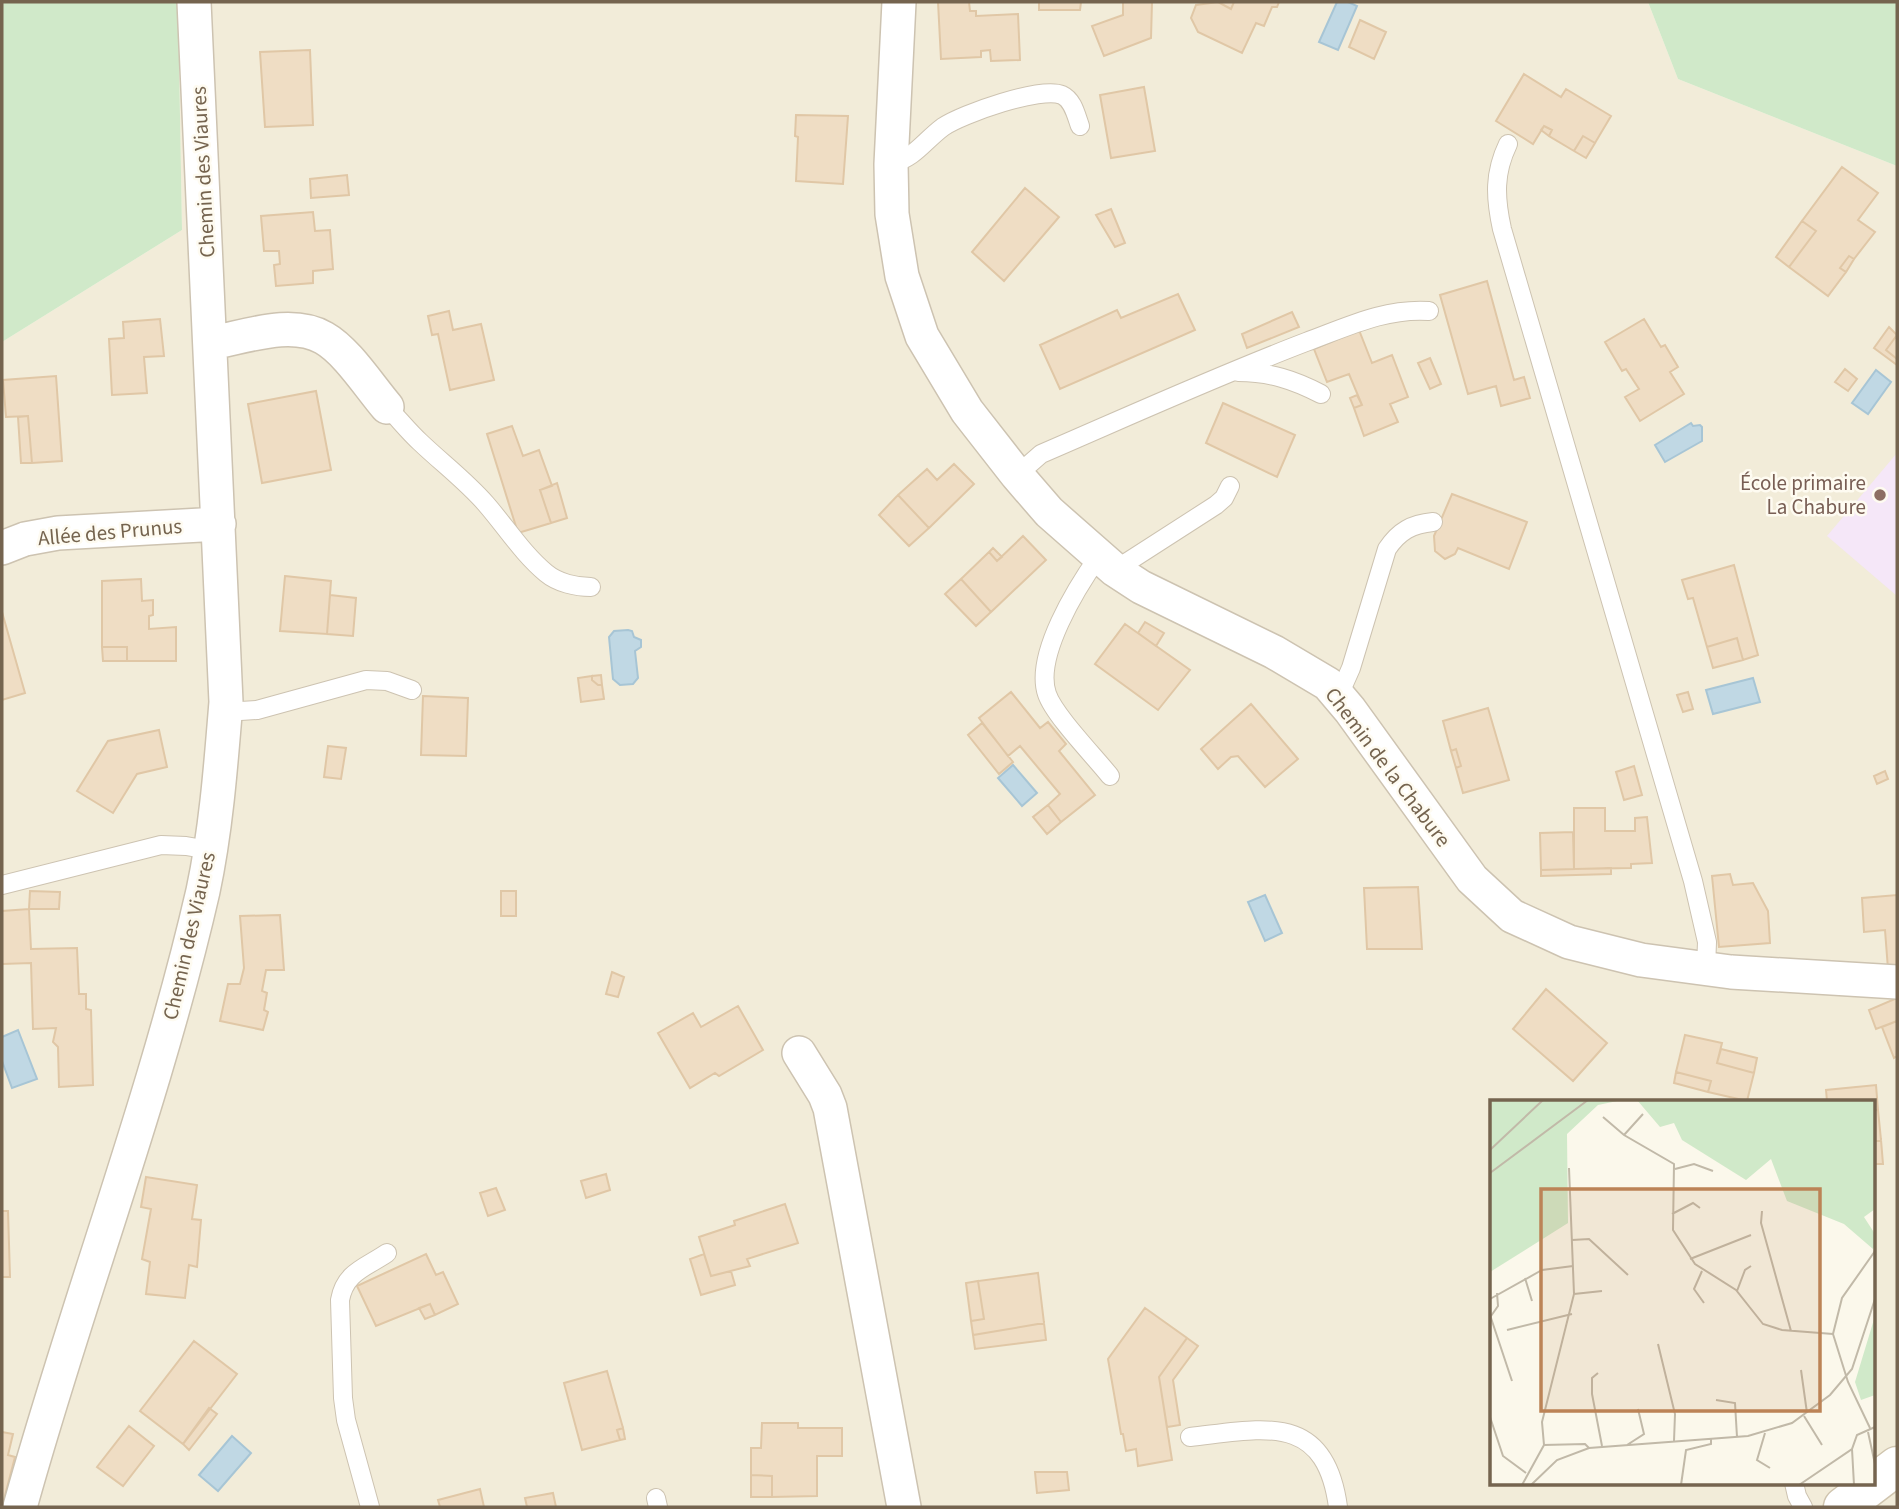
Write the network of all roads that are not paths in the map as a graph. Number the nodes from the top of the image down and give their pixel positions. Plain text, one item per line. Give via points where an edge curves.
1 (194, 2) edge
2 (899, 2) edge
3 (1080, 126) dead end
4 (1508, 144) dead end
5 (891, 164) junction
6 (1429, 311) dead end
7 (211, 343) junction
8 (1231, 372) junction
9 (1321, 394) dead end
10 (387, 407) joint
11 (1017, 475) junction
12 (1230, 486) dead end
13 (1433, 522) dead end
14 (219, 524) junction
15 (2, 548) edge
16 (1107, 563) junction
17 (591, 586) dead end
18 (412, 690) dead end
19 (1336, 694) junction
20 (225, 712) junction
21 (1110, 776) dead end
22 (209, 850) junction
23 (2, 884) edge
24 (1706, 968) junction
25 (1897, 982) edge
26 (799, 1053) dead end
27 (387, 1254) dead end
28 (1190, 1437) dead end
29 (1897, 1466) edge
30 (1874, 1483) edge
31 (1794, 1484) edge
32 (1873, 1484) edge
33 (20, 1507) edge
34 (370, 1507) edge
35 (904, 1507) edge
36 (1338, 1507) edge
37 (1803, 1507) edge
38 (1843, 1507) edge

1 - 7 street, Chemin des Viaures
2 - 5 street, Chemin de la Chabure
3 - 5 lane via 1071,101 1051,92 1034,94 967,114 937,132 914,155
4 - 24 lane via 1495,179 1502,229 1693,881 1707,942
5 - 11 street, Chemin de la Chabure via 892,215 902,276 922,336 967,411
6 - 8 lane via 1374,317
7 - 10 street via 276,331 310,332 343,355
7 - 14 street, Chemin des Viaures
8 - 9 lane via 1281,376
8 - 11 lane via 1041,454
10 - 17 lane via 486,504 547,574 565,583
11 - 16 street, Chemin de la Chabure via 1049,512
12 - 16 lane via 1216,505
13 - 19 lane via 1410,527 1387,549 1351,668
14 - 15 street, Allée des Prunus via 58,533
14 - 20 street, Chemin des Viaures
16 - 19 street, Chemin de la Chabure via 1141,587 1274,653 1328,684
16 - 21 lane via 1078,590 1051,643 1044,679 1055,709
18 - 20 lane via 366,680 257,710
19 - 24 street, Chemin de la Chabure via 1472,878 1512,916 1569,942 1641,960
20 - 22 street, Chemin des Viaures
22 - 23 lane via 161,845
22 - 33 street, Chemin des Viaures via 167,1031
24 - 25 street, Chemin de la Chabure
26 - 35 street via 830,1108
27 - 34 lane via 349,1277 342,1285 340,1300 346,1420
28 - 36 lane via 1265,1429 1310,1443 1324,1460
29 - 30 main road
31 - 37 lane
32 - 38 main road

